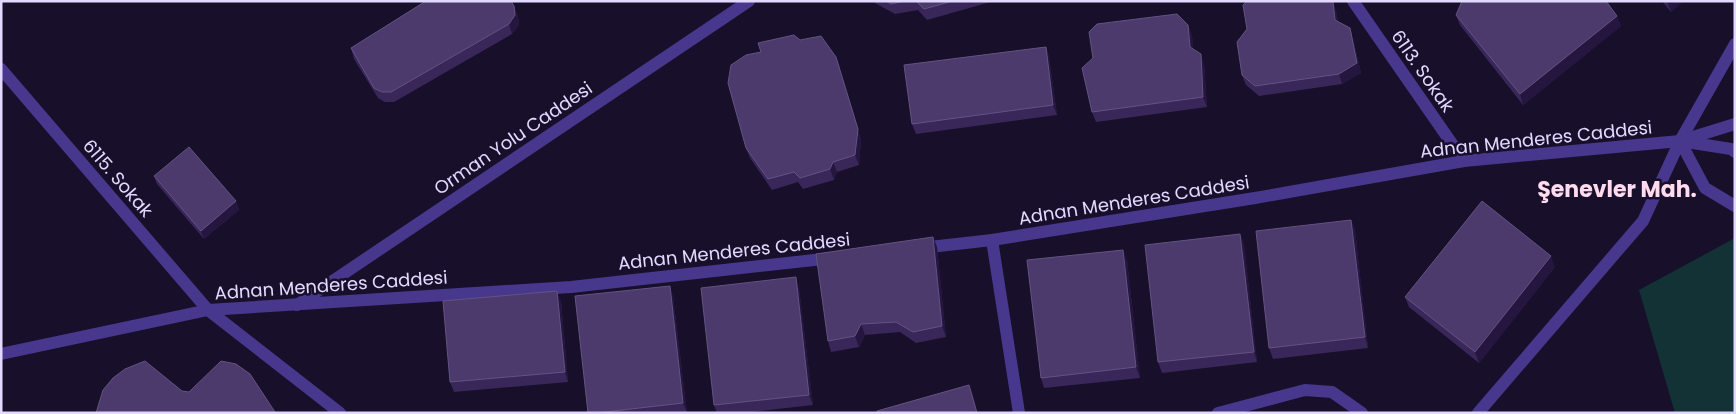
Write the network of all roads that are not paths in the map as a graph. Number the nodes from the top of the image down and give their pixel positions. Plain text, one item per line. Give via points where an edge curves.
1 (749, 1) edge
2 (1353, 1) edge
3 (1735, 44) edge
4 (1, 69) edge
5 (1735, 124) edge
6 (1680, 142) junction
7 (1735, 152) edge
8 (1464, 161) junction
9 (1735, 206) edge
10 (992, 240) junction
11 (904, 250) edge
12 (846, 256) edge
13 (297, 305) junction
14 (208, 310) junction
15 (1, 354) edge
16 (340, 413) edge
17 (1019, 413) edge
18 (1218, 413) edge
19 (1362, 413) edge
20 (1478, 413) edge

1 - 13 street, Orman Yolu Caddesi
2 - 8 street, 6113. Sokak
3 - 6 street
4 - 14 street, 6115. Sokak
5 - 6 street, Adnan Menderes Caddesi
6 - 7 street
6 - 8 street, Adnan Menderes Caddesi
6 - 9 street via 1705,188
6 - 20 street via 1643,221
8 - 10 street, Adnan Menderes Caddesi
10 - 11 street, Adnan Menderes Caddesi
10 - 17 street
12 - 13 street, Adnan Menderes Caddesi via 572,287
13 - 14 street, Adnan Menderes Caddesi
14 - 15 street, Adnan Menderes Caddesi
14 - 16 street, 6115. Sokak
18 - 19 street via 1305,390 1332,392

